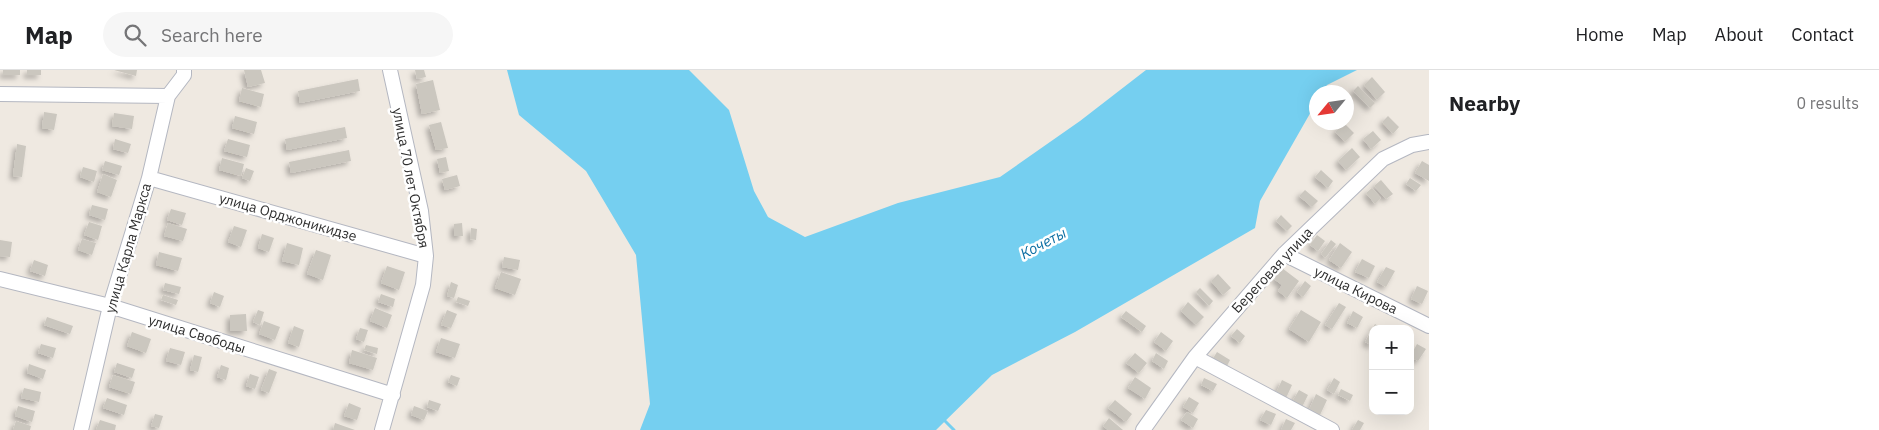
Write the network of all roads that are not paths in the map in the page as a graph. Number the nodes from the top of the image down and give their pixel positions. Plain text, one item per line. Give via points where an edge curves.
1 (184, 70) edge
2 (390, 70) edge
3 (0, 94) edge
4 (168, 96) junction
5 (1429, 142) edge
6 (149, 178) junction
7 (1284, 254) junction
8 (426, 256) junction
9 (0, 279) edge
10 (110, 306) junction
11 (1429, 326) edge
12 (1195, 357) junction
13 (393, 395) junction
14 (81, 430) edge
15 (382, 430) edge
16 (1143, 430) edge
17 (1332, 430) edge

1 - 4 street, улица Карла Маркса via 184,75
2 - 8 street, улица 70 лет Октября via 421,211
3 - 4 street
4 - 6 street, улица Карла Маркса
5 - 7 street, Береговая улица via 1412,145 1383,159
6 - 8 street, улица Орджоникидзе
6 - 10 street, улица Карла Маркса
7 - 11 street, улица Кирова
7 - 12 street, Береговая улица
8 - 13 street, улица 70 лет Октября via 423,286
9 - 10 street, улица Свободы
10 - 13 street, улица Свободы
10 - 14 street, улица Карла Маркса
12 - 16 street, Береговая улица
12 - 17 street
13 - 15 street, улица 70 лет Октября

